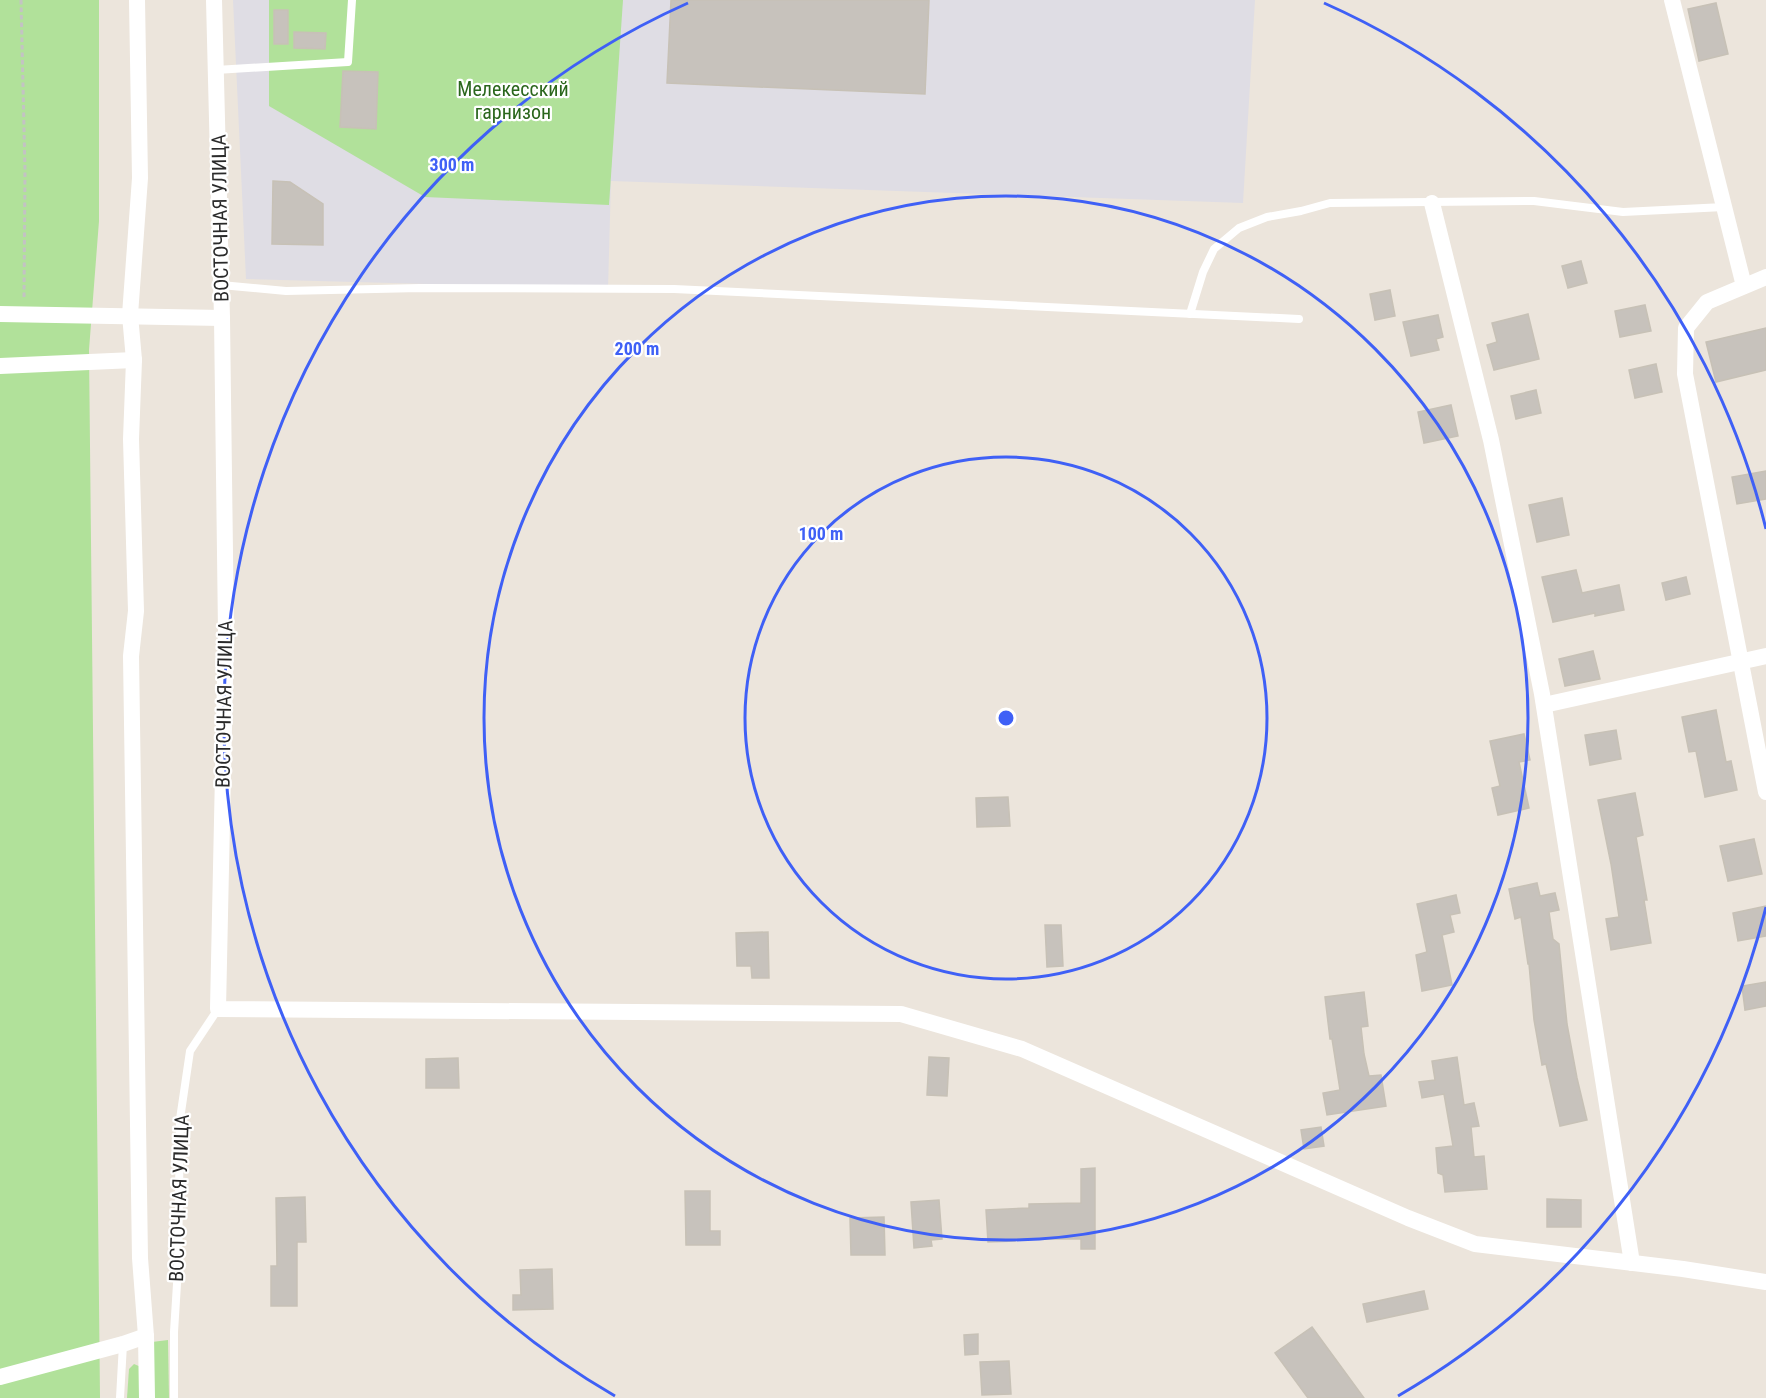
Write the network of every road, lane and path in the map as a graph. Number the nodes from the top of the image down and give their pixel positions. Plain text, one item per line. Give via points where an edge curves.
1 (21, 0) edge
2 (137, 0) edge
3 (214, 0) edge
4 (352, 0) edge
5 (1672, 0) edge
6 (216, 70) junction
7 (1432, 203) junction
8 (1724, 207) junction
9 (1766, 277) edge
10 (221, 285) junction
11 (1744, 286) junction
12 (0, 314) edge
13 (24, 314) junction
14 (1190, 314) junction
15 (130, 315) junction
16 (222, 318) junction
17 (1299, 319) dead end
18 (134, 360) junction
19 (0, 366) edge
20 (1766, 656) edge
21 (1742, 662) junction
22 (1544, 705) junction
23 (1766, 792) edge
24 (218, 1009) junction
25 (1632, 1263) junction
26 (1766, 1282) edge
27 (146, 1336) junction
28 (123, 1344) junction
29 (0, 1377) edge
30 (120, 1398) edge
31 (147, 1398) edge
32 (174, 1398) edge

1 - 13 path
2 - 15 street via 140,178
3 - 6 street, ВОСТОЧНАЯ УЛИЦА
4 - 6 lane via 348,62
5 - 8 street
6 - 10 street, ВОСТОЧНАЯ УЛИЦА
7 - 8 lane via 1534,201 1623,212
7 - 14 lane via 1330,203 1267,217 1239,228 1214,249
7 - 22 street via 1491,440
8 - 11 street
9 - 11 street
10 - 14 lane via 286,291 675,289
10 - 16 street, ВОСТОЧНАЯ УЛИЦА
11 - 21 street via 1707,302 1686,328 1685,374
12 - 13 street
13 - 15 street
14 - 17 lane
15 - 16 street
15 - 18 street
16 - 24 street, ВОСТОЧНАЯ УЛИЦА via 226,632
18 - 19 street
18 - 27 street via 131,439 136,611 131,656 140,1258
20 - 21 street
21 - 22 street
21 - 23 street
22 - 25 street
24 - 25 street via 901,1014 1022,1049 1475,1244
24 - 32 lane, ВОСТОЧНАЯ УЛИЦА via 190,1051 180,1119
25 - 26 street
27 - 28 street
27 - 31 street
28 - 29 street
28 - 30 lane

